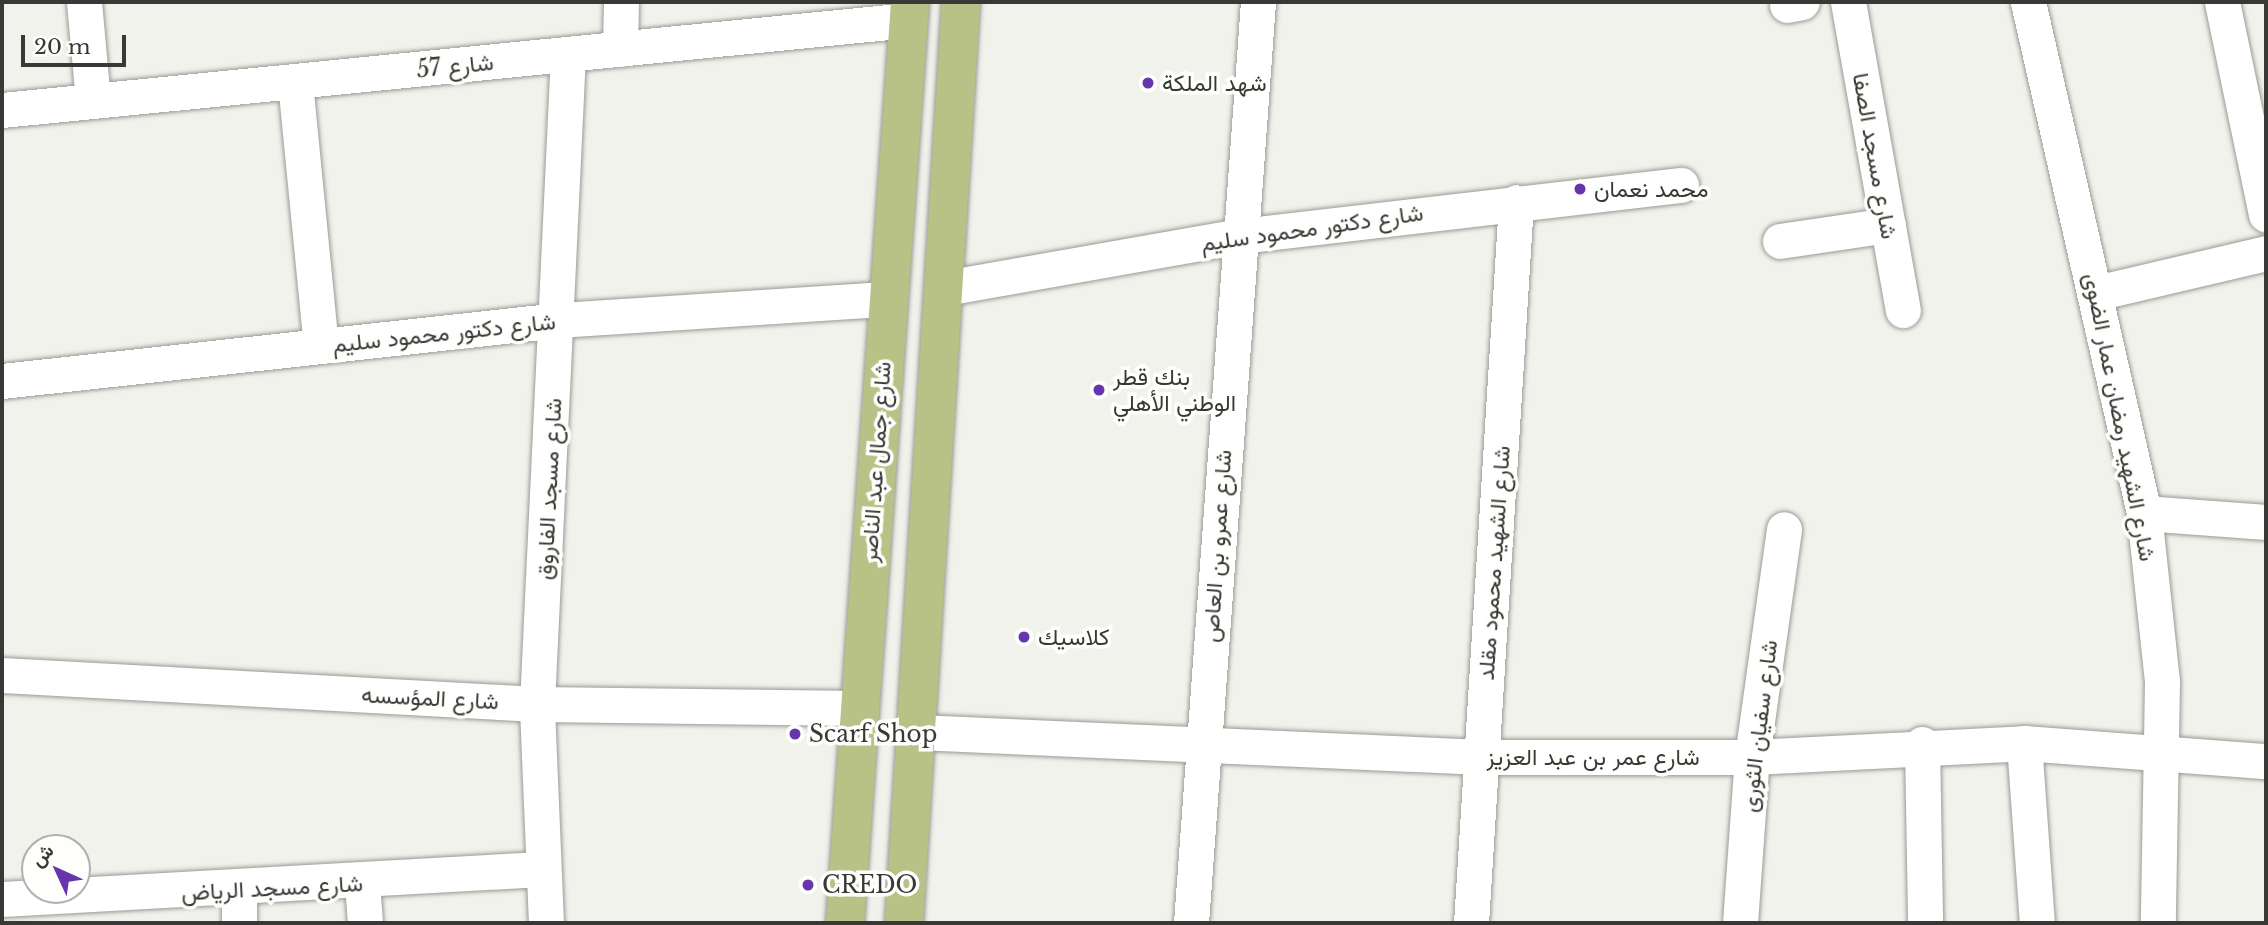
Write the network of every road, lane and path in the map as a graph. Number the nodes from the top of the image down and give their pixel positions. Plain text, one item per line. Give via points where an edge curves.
1 (84, 2) edge
2 (621, 2) edge
3 (961, 2) edge
4 (1258, 2) edge
5 (1848, 2) edge
6 (2028, 2) edge
7 (2221, 2) edge
8 (910, 11) edge
9 (620, 49) junction
10 (568, 55) junction
11 (295, 82) junction
12 (93, 100) junction
13 (2, 110) edge
14 (1681, 185) dead end
15 (1516, 202) junction
16 (2266, 215) edge
17 (1888, 225) junction
18 (1239, 236) junction
19 (1780, 241) dead end
20 (2266, 253) edge
21 (946, 288) junction
22 (2096, 293) junction
23 (887, 299) junction
24 (1903, 310) dead end
25 (559, 320) junction
26 (321, 346) junction
27 (2, 381) edge
28 (2144, 513) junction
29 (2266, 522) edge
30 (1784, 529) dead end
31 (2, 675) edge
32 (537, 704) junction
33 (860, 708) junction
34 (918, 732) junction
35 (2024, 743) junction
36 (1922, 744) junction
37 (1204, 745) junction
38 (2164, 750) junction
39 (1482, 757) junction
40 (1752, 757) junction
41 (2266, 761) edge
42 (541, 869) junction
43 (362, 883) junction
44 (2, 899) edge
45 (239, 906) edge
46 (163, 909) edge
47 (365, 923) edge
48 (545, 923) edge
49 (845, 923) edge
50 (904, 923) edge
51 (1191, 923) edge
52 (1471, 923) edge
53 (1740, 923) edge
54 (1925, 923) edge
55 (2037, 923) edge
56 (2158, 923) edge

1 - 12 street
2 - 9 street
3 - 21 main road
4 - 18 street, شارع عمرو بن العاص
5 - 17 street, شارع مسجد الصفا
6 - 22 street, شارع الشهيد رمضان عمار الضوى
7 - 16 street
8 - 9 street, شارع 57
8 - 23 main road, شارع جمال عبد الناصر
9 - 10 street, شارع 57
10 - 11 street, شارع 57
10 - 25 street, شارع مسجد الفاروق
11 - 12 street, شارع 57
11 - 26 street
12 - 13 street, شارع 57
14 - 15 street, شارع دكتور محمود سليم
15 - 18 street, شارع دكتور محمود سليم
15 - 39 street, شارع الشهيد محمود مقلد
17 - 19 street
17 - 24 street, شارع مسجد الصفا
18 - 21 street, شارع دكتور محمود سليم
18 - 37 street, شارع عمرو بن العاص
20 - 22 street
21 - 34 main road
22 - 28 street, شارع الشهيد رمضان عمار الضوى
23 - 25 street, شارع دكتور محمود سليم
23 - 33 main road, شارع جمال عبد الناصر
25 - 26 street, شارع دكتور محمود سليم
25 - 32 street, شارع مسجد الفاروق
26 - 27 street, شارع دكتور محمود سليم
28 - 29 street
28 - 38 street, شارع الشهيد رمضان عمار الضوى
30 - 40 street, شارع سفيان الثورى
31 - 32 street, شارع المؤسسه
32 - 33 street, شارع المؤسسه
32 - 42 street, شارع مسجد الفاروق
33 - 49 main road, شارع جمال عبد الناصر
34 - 37 street, شارع عمر بن عبد العزيز
34 - 50 main road
35 - 36 street, شارع عمر بن عبد العزيز
35 - 38 street, شارع عمر بن عبد العزيز
35 - 55 street
36 - 40 street, شارع عمر بن عبد العزيز
36 - 54 street
37 - 39 street, شارع عمر بن عبد العزيز
37 - 51 street, شارع عمرو بن العاص
38 - 41 street, شارع عمر بن عبد العزيز
38 - 56 street, شارع الشهيد رمضان عمار الضوى
39 - 40 street, شارع عمر بن عبد العزيز
39 - 52 street, شارع الشهيد محمود مقلد
40 - 53 street, شارع سفيان الثورى
42 - 43 street, شارع مسجد الرياض
42 - 48 street, شارع مسجد الفاروق
43 - 45 street, شارع مسجد الرياض
43 - 47 street
44 - 46 street, شارع مسجد الرياض
45 - 46 street, شارع مسجد الرياض

